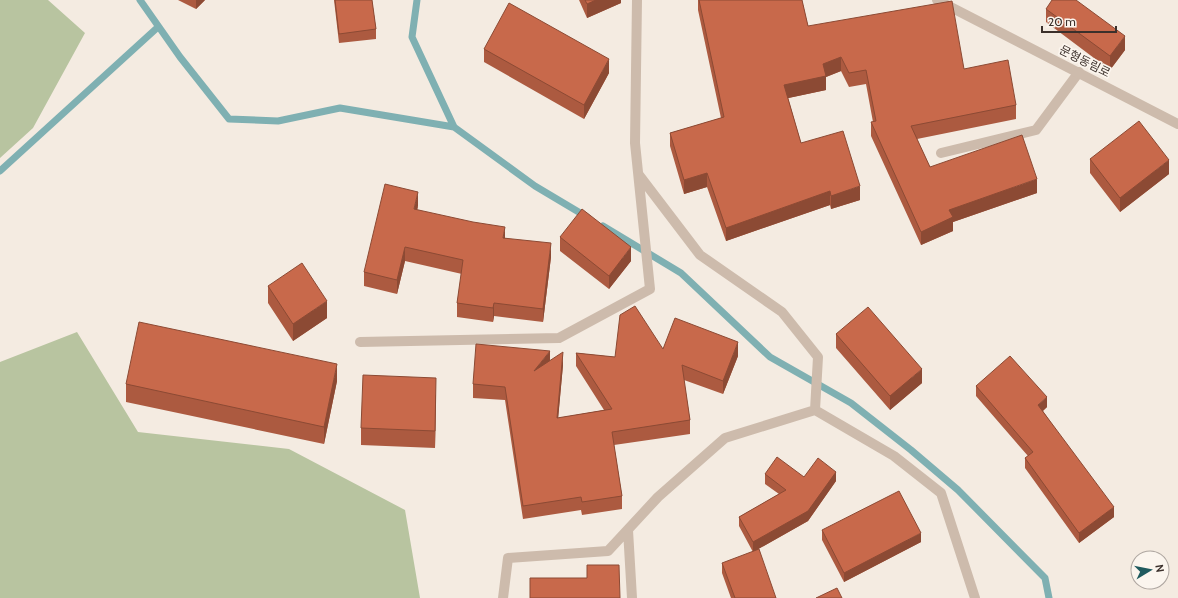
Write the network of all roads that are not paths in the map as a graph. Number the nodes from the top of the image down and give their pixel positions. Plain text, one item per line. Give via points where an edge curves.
1 (637, 0) edge
2 (937, 0) edge
3 (1079, 72) junction
4 (1178, 124) edge
5 (941, 153) dead end
6 (639, 175) junction
7 (360, 342) dead end
8 (815, 405) junction
9 (628, 530) junction
10 (503, 598) edge
11 (632, 598) edge
12 (975, 598) edge

1 - 6 street via 635,143
2 - 3 street, 문형동림로
3 - 4 street, 문형동림로
3 - 5 street via 1036,130
6 - 7 street via 650,289 559,338
6 - 8 street via 700,255 782,312 818,357
8 - 9 street via 725,438 658,497
8 - 12 street via 894,456 941,493
9 - 10 street via 608,551 508,558
9 - 11 street

